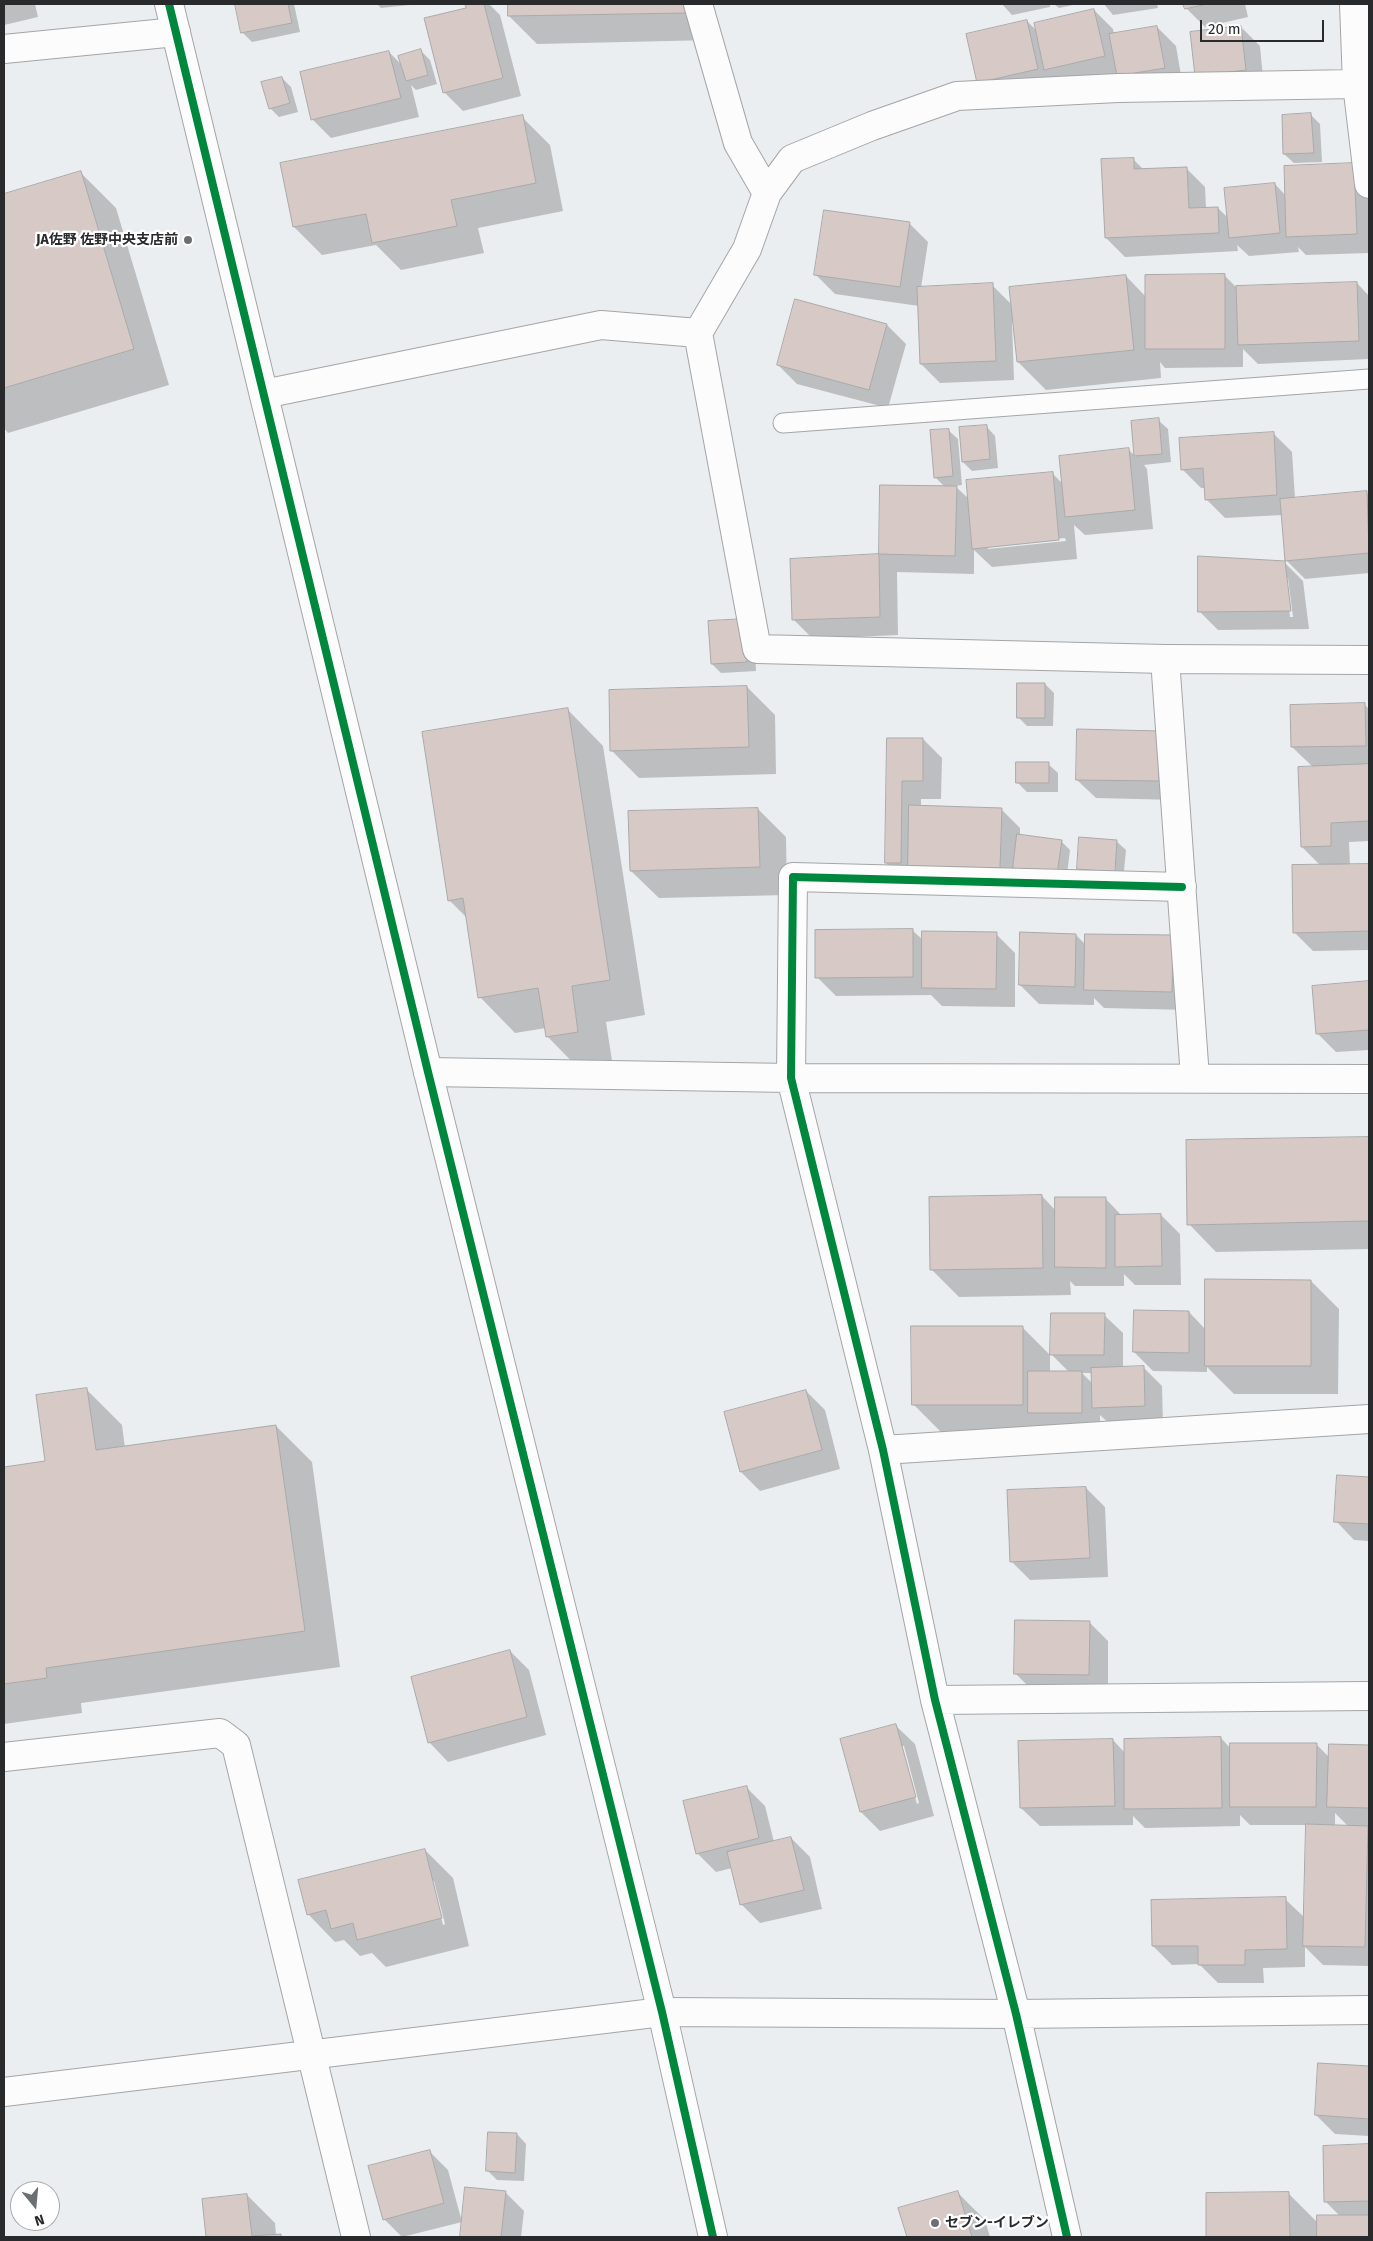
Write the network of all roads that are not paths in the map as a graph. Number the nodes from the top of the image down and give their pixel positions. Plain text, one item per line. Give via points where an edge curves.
1 (169, 4) edge
2 (698, 4) edge
3 (1354, 4) edge
4 (176, 32) junction
5 (4, 49) edge
6 (1357, 84) junction
7 (1369, 184) edge
8 (766, 193) junction
9 (698, 333) junction
10 (1369, 379) edge
11 (264, 394) junction
12 (783, 423) dead end
13 (1165, 659) junction
14 (1369, 660) edge
15 (1182, 887) junction
16 (428, 1072) junction
17 (790, 1078) junction
18 (1195, 1078) junction
19 (1369, 1079) edge
20 (1369, 1419) edge
21 (883, 1450) junction
22 (1369, 1696) edge
23 (935, 1700) junction
24 (4, 1757) edge
25 (1369, 2010) edge
26 (662, 2012) junction
27 (1016, 2014) junction
28 (312, 2056) junction
29 (4, 2092) edge
30 (356, 2237) edge
31 (714, 2237) edge
32 (1067, 2237) edge

1 - 4 street
2 - 8 street via 738,143
3 - 6 street
4 - 5 street
4 - 11 street
6 - 7 street
6 - 8 street via 1118,88 957,96 792,158
8 - 9 street via 746,249
9 - 11 street via 601,325
9 - 13 street via 757,649
10 - 12 lane
11 - 16 street
13 - 14 street
13 - 15 street
15 - 17 street via 793,877
15 - 18 street
16 - 17 street
16 - 26 street
17 - 18 street
17 - 21 street
18 - 19 street
20 - 21 street
21 - 23 street
22 - 23 street
23 - 27 street
24 - 28 street via 220,1733 236,1745
25 - 27 street
26 - 27 street
26 - 28 street
26 - 31 street
27 - 32 street
28 - 29 street
28 - 30 street

